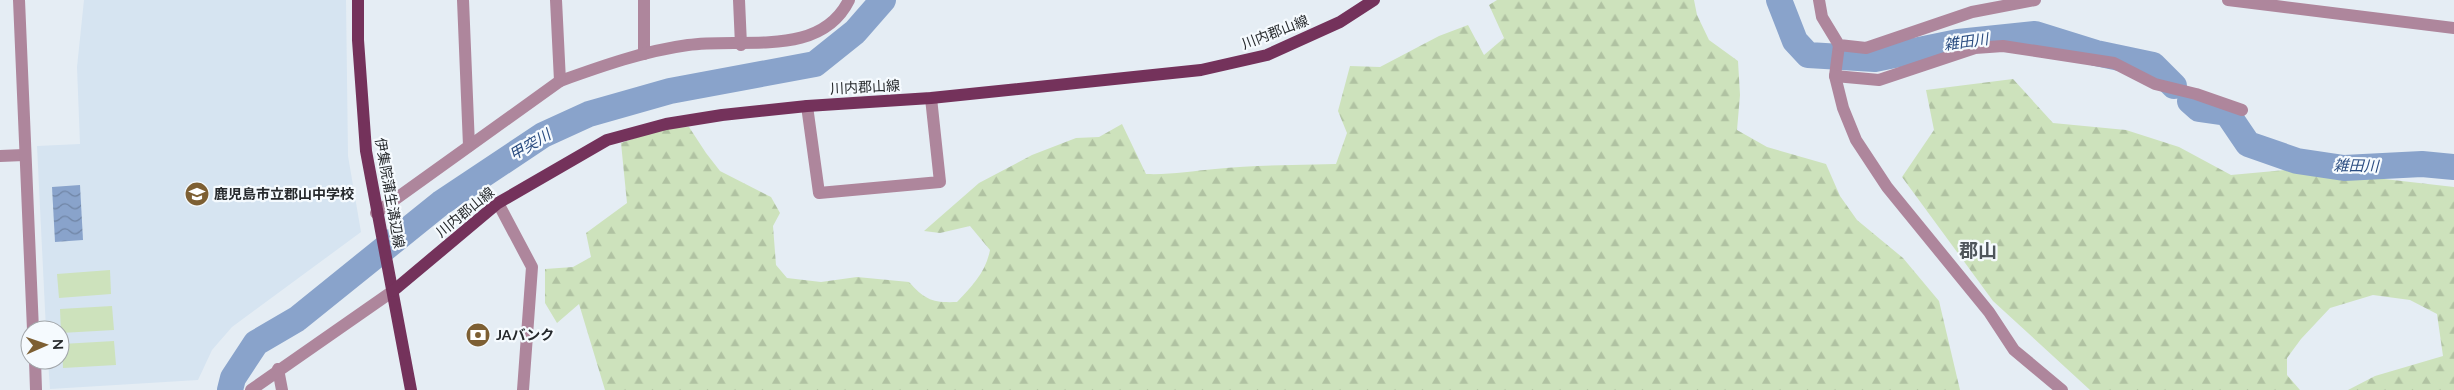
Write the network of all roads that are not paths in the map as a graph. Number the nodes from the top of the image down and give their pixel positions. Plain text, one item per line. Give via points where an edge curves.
1 (19, 0) edge
2 (358, 0) edge
3 (464, 0) edge
4 (556, 0) edge
5 (644, 0) edge
6 (739, 0) edge
7 (849, 0) edge
8 (1374, 0) edge
9 (1819, 0) edge
10 (2035, 0) edge
11 (2228, 0) edge
12 (2454, 28) edge
13 (741, 45) junction
14 (1839, 46) junction
15 (644, 54) junction
16 (1835, 76) junction
17 (560, 81) junction
18 (931, 98) junction
19 (807, 106) junction
20 (2242, 110) dead end
21 (469, 146) junction
22 (24, 155) junction
23 (0, 156) edge
24 (498, 203) junction
25 (377, 216) junction
26 (393, 291) junction
27 (32, 320) edge
28 (35, 370) edge
29 (278, 370) junction
30 (36, 390) edge
31 (252, 390) edge
32 (282, 390) edge
33 (411, 390) edge
34 (523, 390) edge
35 (2062, 390) edge

1 - 22 street
2 - 25 main road, 伊集院蒲生溝辺線 via 362,115
3 - 21 street
4 - 17 street
5 - 15 street
6 - 13 street
7 - 13 street via 828,26 800,39
8 - 18 main road, 川内郡山線 via 1340,22 1267,55 1230,64 1201,70
9 - 14 street via 1822,17
10 - 14 street via 1972,12 1866,48
11 - 12 street
13 - 15 street via 690,44
14 - 16 street
15 - 17 street
16 - 20 street via 1879,80 1975,48 2003,46 2114,63 2155,84
16 - 35 street via 1856,140 1887,186 1989,312 2014,350
17 - 21 street
18 - 19 main road, 川内郡山線
18 - 19 street via 940,182 819,193
19 - 24 main road, 川内郡山線 via 666,124 607,140
21 - 25 street
22 - 23 street
22 - 27 street
24 - 26 main road, 川内郡山線
24 - 34 street via 532,267
25 - 26 main road, 伊集院蒲生溝辺線
26 - 29 street
26 - 33 main road, 伊集院蒲生溝辺線
28 - 30 street
29 - 31 street
29 - 32 street

